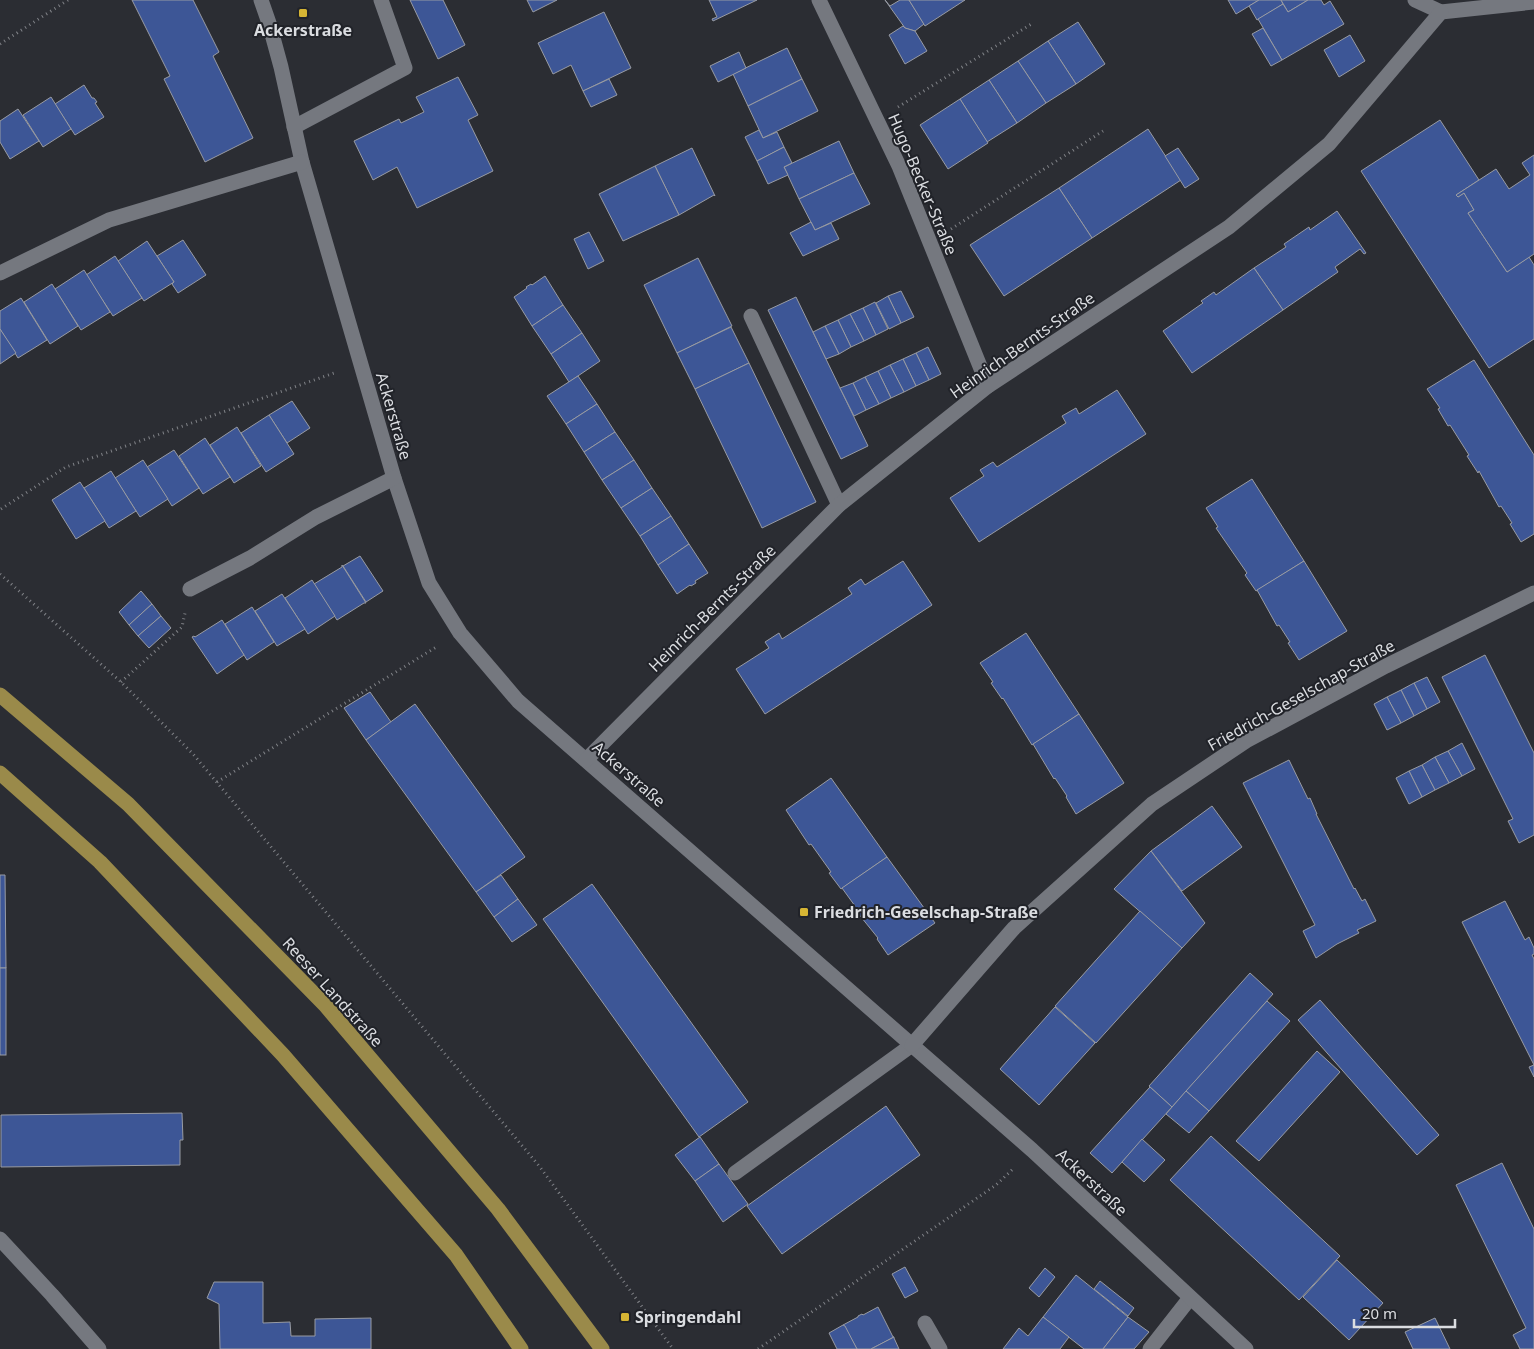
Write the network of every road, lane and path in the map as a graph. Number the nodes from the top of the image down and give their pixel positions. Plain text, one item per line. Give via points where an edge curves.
1 (68, 0) edge
2 (261, 0) edge
3 (381, 0) edge
4 (819, 0) edge
5 (1415, 0) edge
6 (1534, 2) edge
7 (1441, 12) junction
8 (1033, 23) dead end
9 (0, 44) edge
10 (876, 120) junction
11 (294, 127) junction
12 (1103, 131) dead end
13 (302, 162) junction
14 (930, 243) junction
15 (0, 273) edge
16 (751, 316) dead end
17 (361, 364) junction
18 (988, 386) junction
19 (394, 478) junction
20 (839, 505) junction
21 (1, 509) edge
22 (0, 574) edge
23 (190, 589) joint
24 (1534, 593) edge
25 (460, 633) junction
26 (121, 682) junction
27 (0, 695) edge
28 (586, 760) junction
29 (0, 773) edge
30 (217, 782) junction
31 (912, 1045) junction
32 (1032, 1150) junction
33 (735, 1173) dead end
34 (0, 1240) edge
35 (1190, 1298) junction
36 (925, 1323) dead end
37 (98, 1349) edge
38 (521, 1349) edge
39 (602, 1349) edge
40 (673, 1349) edge
41 (758, 1349) edge
42 (940, 1349) edge
43 (1150, 1349) edge
44 (1246, 1349) edge

1 - 9 path
2 - 11 street, Ackerstraße via 281,67
3 - 11 street via 405,68
4 - 10 street, Hugo-Becker-Straße
5 - 7 street
6 - 7 street
7 - 18 street, Heinrich-Bernts-Straße via 1329,144 1286,180 1229,227
8 - 10 path
10 - 14 street, Hugo-Becker-Straße
11 - 13 street, Ackerstraße
12 - 14 path
13 - 15 street via 109,220
13 - 17 street, Ackerstraße
14 - 18 street, Hugo-Becker-Straße
16 - 20 street
17 - 19 street, Ackerstraße
17 - 21 path via 66,467
18 - 20 street, Heinrich-Bernts-Straße
19 - 23 street, Ackerstraße via 316,517 250,558
19 - 25 street, Ackerstraße via 429,583
20 - 28 street, Heinrich-Bernts-Straße
22 - 26 path
23 - 26 path via 182,627
24 - 31 street, Friedrich-Geselschap-Straße via 1386,666 1246,741 1152,804 1014,928
25 - 28 street, Ackerstraße via 518,701
25 - 30 path
26 - 30 path
27 - 39 main road, Reeser Landstraße via 128,804 325,1005 498,1209
28 - 31 street, Ackerstraße
29 - 38 main road via 100,862 283,1055 456,1255
30 - 40 path via 540,1167
31 - 32 street, Ackerstraße
31 - 33 street
32 - 35 street, Ackerstraße
32 - 41 path via 996,1185
34 - 37 street
35 - 43 street
35 - 44 street, Ackerstraße
36 - 42 street

